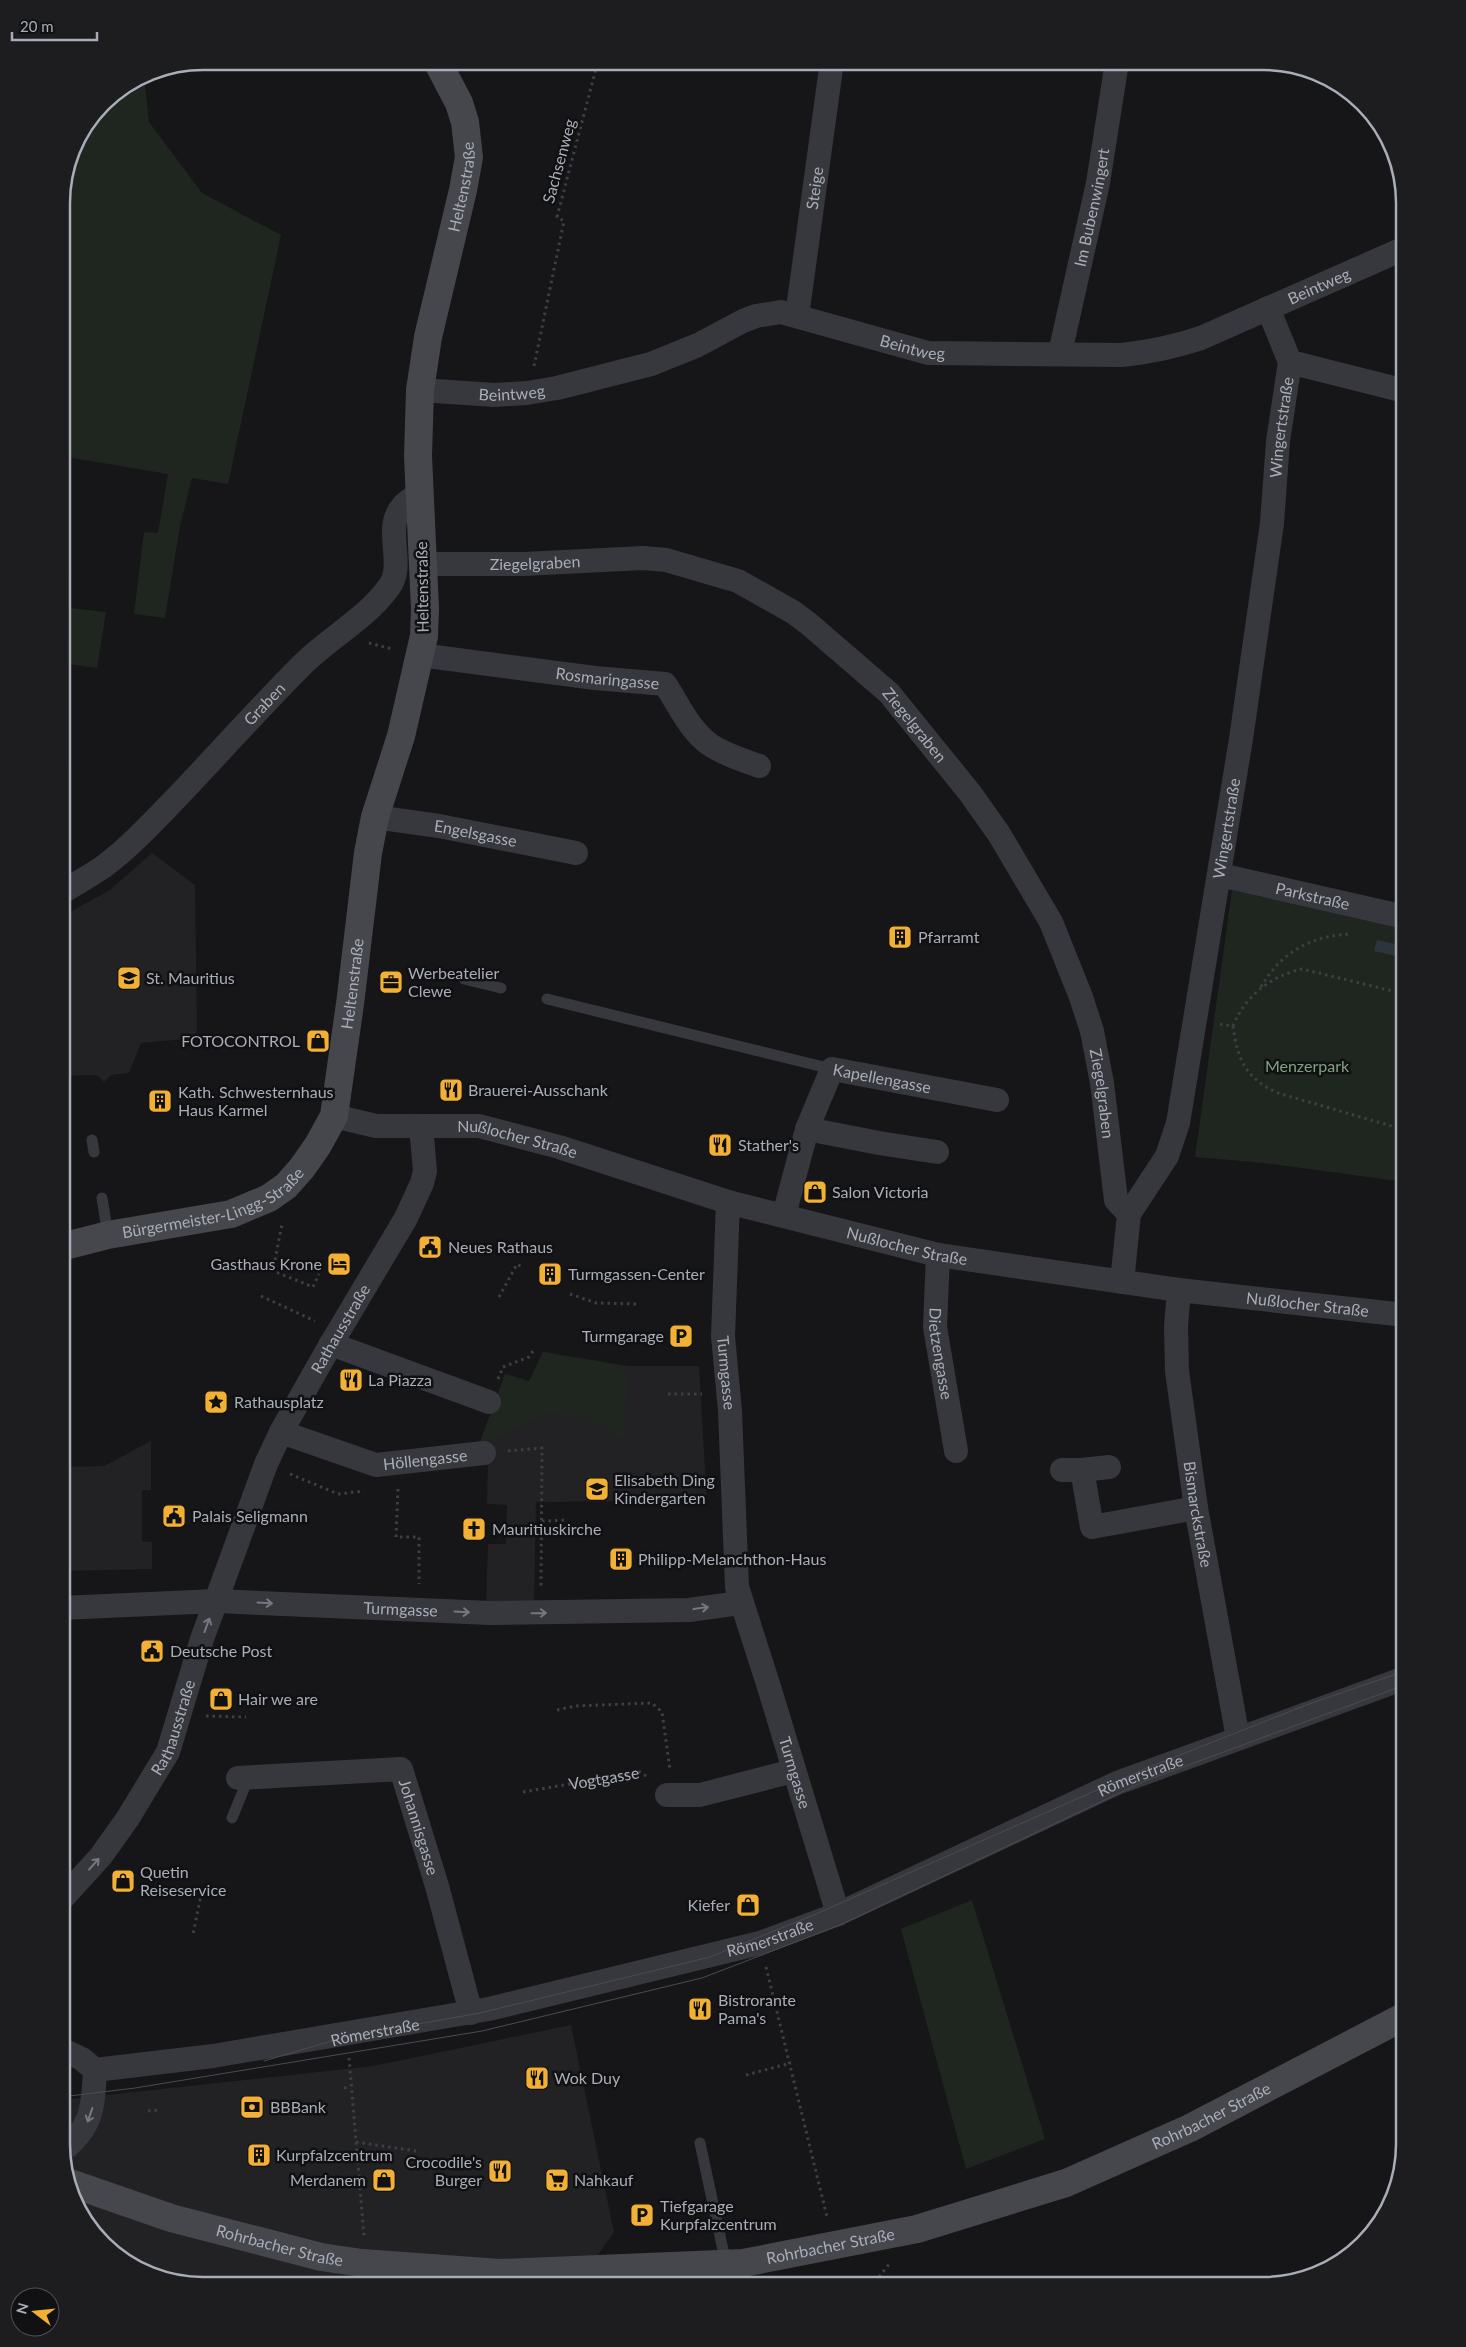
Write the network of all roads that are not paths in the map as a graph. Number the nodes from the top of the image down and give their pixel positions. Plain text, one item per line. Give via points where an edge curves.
1 (442, 70) edge
2 (831, 70) edge
3 (1116, 70) edge
4 (1396, 252) edge
5 (1268, 308) junction
6 (797, 316) junction
7 (1060, 353) junction
8 (1290, 362) junction
9 (1396, 389) edge
10 (420, 390) junction
11 (420, 493) junction
12 (423, 564) junction
13 (420, 655) junction
14 (759, 766) dead end
15 (375, 817) junction
16 (576, 853) dead end
17 (1220, 875) junction
18 (70, 887) edge
19 (1396, 914) edge
20 (464, 979) dead end
21 (501, 988) dead end
22 (547, 999) dead end
23 (832, 1069) junction
24 (997, 1100) dead end
25 (334, 1116) junction
26 (421, 1126) junction
27 (807, 1129) junction
28 (937, 1152) dead end
29 (102, 1198) dead end
30 (728, 1202) junction
31 (1129, 1214) junction
32 (784, 1215) junction
33 (108, 1235) junction
34 (70, 1246) edge
35 (938, 1255) junction
36 (1122, 1282) junction
37 (1179, 1290) junction
38 (1396, 1314) edge
39 (334, 1338) junction
40 (489, 1402) dead end
41 (281, 1432) junction
42 (956, 1451) dead end
43 (484, 1453) road end
44 (1109, 1467) dead end
45 (1196, 1508) junction
46 (216, 1601) junction
47 (740, 1602) junction
48 (70, 1608) edge
49 (1396, 1681) edge
50 (1238, 1738) junction
51 (794, 1772) junction
52 (243, 1778) joint
53 (667, 1796) road end
54 (232, 1818) dead end
55 (70, 1890) edge
56 (838, 1914) junction
57 (461, 2014) junction
58 (1396, 2021) edge
59 (70, 2053) edge
60 (95, 2070) junction
61 (700, 2143) dead end
62 (70, 2144) edge
63 (77, 2185) edge
64 (726, 2264) junction

1 - 10 street, Heltenstraße via 465,122 468,158 464,190 428,337
2 - 6 street, Steige
3 - 7 street, Im Bubenwingert via 1098,183
4 - 5 street, Beintweg
5 - 7 street, Beintweg via 1172,348 1122,355
5 - 8 street
6 - 7 street, Beintweg via 923,352
6 - 10 street, Beintweg via 781,312 756,316 651,364 550,389 495,396
8 - 9 street
8 - 17 street, Wingertstraße via 1278,441 1272,523
10 - 11 street, Heltenstraße
11 - 12 street, Heltenstraße
11 - 18 street, Graben via 401,507 397,516 394,529 395,575 382,596 360,618 314,652 125,848 103,867
12 - 13 street, Heltenstraße via 425,609
12 - 31 street, Ziegelgraben via 524,564 643,558 674,562 738,582 793,612 889,693 970,793 999,834 1051,922 1082,997 1092,1031 1102,1083 1116,1200
13 - 14 street, Rosmaringasse via 665,684 696,732 711,746
13 - 15 street, Heltenstraße via 401,736
15 - 16 street, Engelsgasse
15 - 25 street, Heltenstraße
17 - 19 street, Parkstraße
17 - 31 street, Wingertstraße via 1173,1143
20 - 21 lane
22 - 23 lane
23 - 24 street, Kapellengasse
23 - 27 street, Kapellengasse
25 - 26 street via 376,1126
25 - 33 street, Bürgermeister-Lingg-Straße via 302,1168 286,1186 269,1198 231,1214
26 - 30 street, Nußlocher Straße via 479,1126 559,1147
26 - 39 street, Rathausstraße via 425,1170 422,1183 406,1218
27 - 28 street
27 - 32 street, Kapellengasse
29 - 33 lane
30 - 32 street, Nußlocher Straße
30 - 47 street, Turmgasse via 722,1305
31 - 36 street, Wingertstraße
32 - 35 street, Nußlocher Straße
33 - 34 street, Bürgermeister-Lingg-Straße
35 - 36 street, Nußlocher Straße
35 - 42 street, Dietzengasse via 935,1327
36 - 37 street, Nußlocher Straße
37 - 38 street, Nußlocher Straße
37 - 45 street, Bismarckstraße via 1177,1371
39 - 40 street
39 - 41 street, Rathausstraße
41 - 43 street, Höllengasse via 376,1465
41 - 46 street, Rathausstraße via 266,1464
44 - 45 street via 1072,1470 1092,1527
45 - 50 street, Bismarckstraße
46 -> 47 street, Turmgasse via 490,1614 689,1610
46 - 48 street, Turmgasse
55 -> 46 street, Rathausstraße via 133,1811 168,1752
47 - 51 street, Turmgasse via 770,1687
49 - 50 street, Römerstraße
50 - 56 street, Römerstraße via 1118,1783
51 - 53 street via 700,1795
51 - 56 street, Turmgasse
52 - 54 lane
52 - 57 street, Johannisgasse via 401,1769 437,1886
56 - 57 street, Römerstraße via 760,1943
57 - 60 street, Römerstraße via 213,2056
58 - 64 street, Rohrbacher Straße via 1190,2128 1066,2183 917,2230
59 - 60 street
60 -> 62 street via 89,2119
61 - 64 lane
63 - 64 street, Rohrbacher Straße via 171,2218 321,2257 362,2263 500,2273

